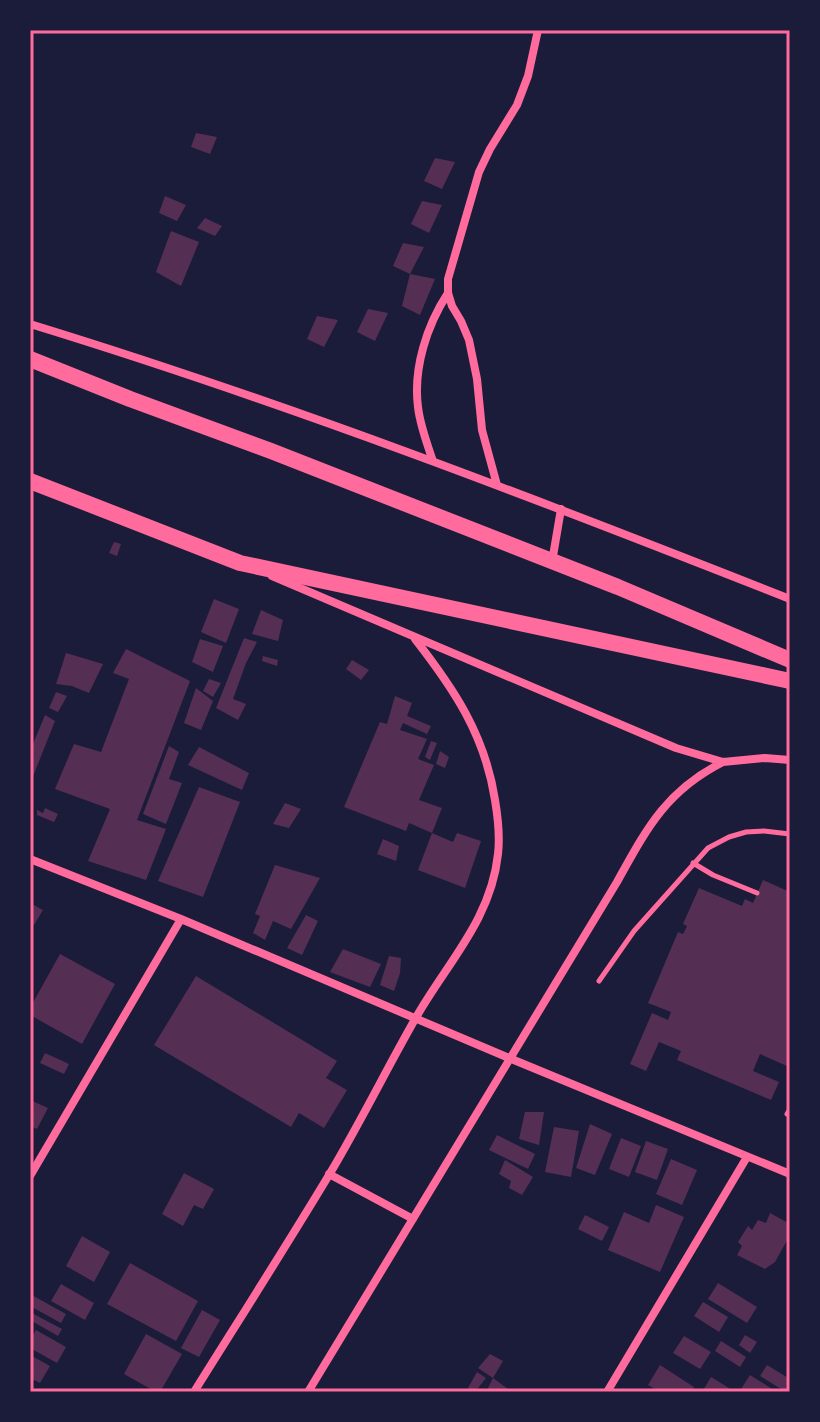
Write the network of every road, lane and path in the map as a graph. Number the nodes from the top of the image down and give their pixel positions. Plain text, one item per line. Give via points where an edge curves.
1 (538, 30) edge
2 (448, 293) junction
3 (30, 324) edge
4 (30, 359) edge
5 (433, 461) junction
6 (30, 481) edge
7 (497, 485) junction
8 (561, 509) junction
9 (552, 562) junction
10 (240, 563) junction
11 (790, 599) edge
12 (415, 639) junction
13 (790, 660) edge
14 (790, 681) edge
15 (790, 760) edge
16 (723, 762) junction
17 (790, 834) edge
18 (30, 859) edge
19 (693, 863) junction
20 (757, 893) dead end
21 (181, 919) junction
22 (599, 981) dead end
23 (416, 1017) junction
24 (509, 1058) junction
25 (747, 1157) junction
26 (329, 1174) junction
27 (790, 1174) edge
28 (30, 1176) edge
29 (413, 1219) junction
30 (194, 1392) edge
31 (308, 1392) edge
32 (607, 1392) edge

1 - 2 street via 517,105 479,172
2 - 5 street via 427,336 416,390
2 - 7 street via 469,340 482,430
3 - 5 street
4 - 9 main road
5 - 7 street
6 - 10 main road
7 - 8 street
8 - 9 street
8 - 11 street
9 - 13 main road
10 - 12 street
10 - 14 main road
12 - 16 street via 676,748
12 - 23 street via 446,678 480,741 499,838 494,882 477,923
15 - 16 street
16 - 24 street via 699,774 668,801 645,832
17 - 19 lane via 764,831 729,837
18 - 21 street
19 - 20 lane
19 - 22 lane
21 - 23 street
21 - 28 street
23 - 24 street
23 - 26 street
24 - 25 street
24 - 29 street
25 - 27 street
25 - 32 street
26 - 29 street
26 - 30 street
29 - 31 street

